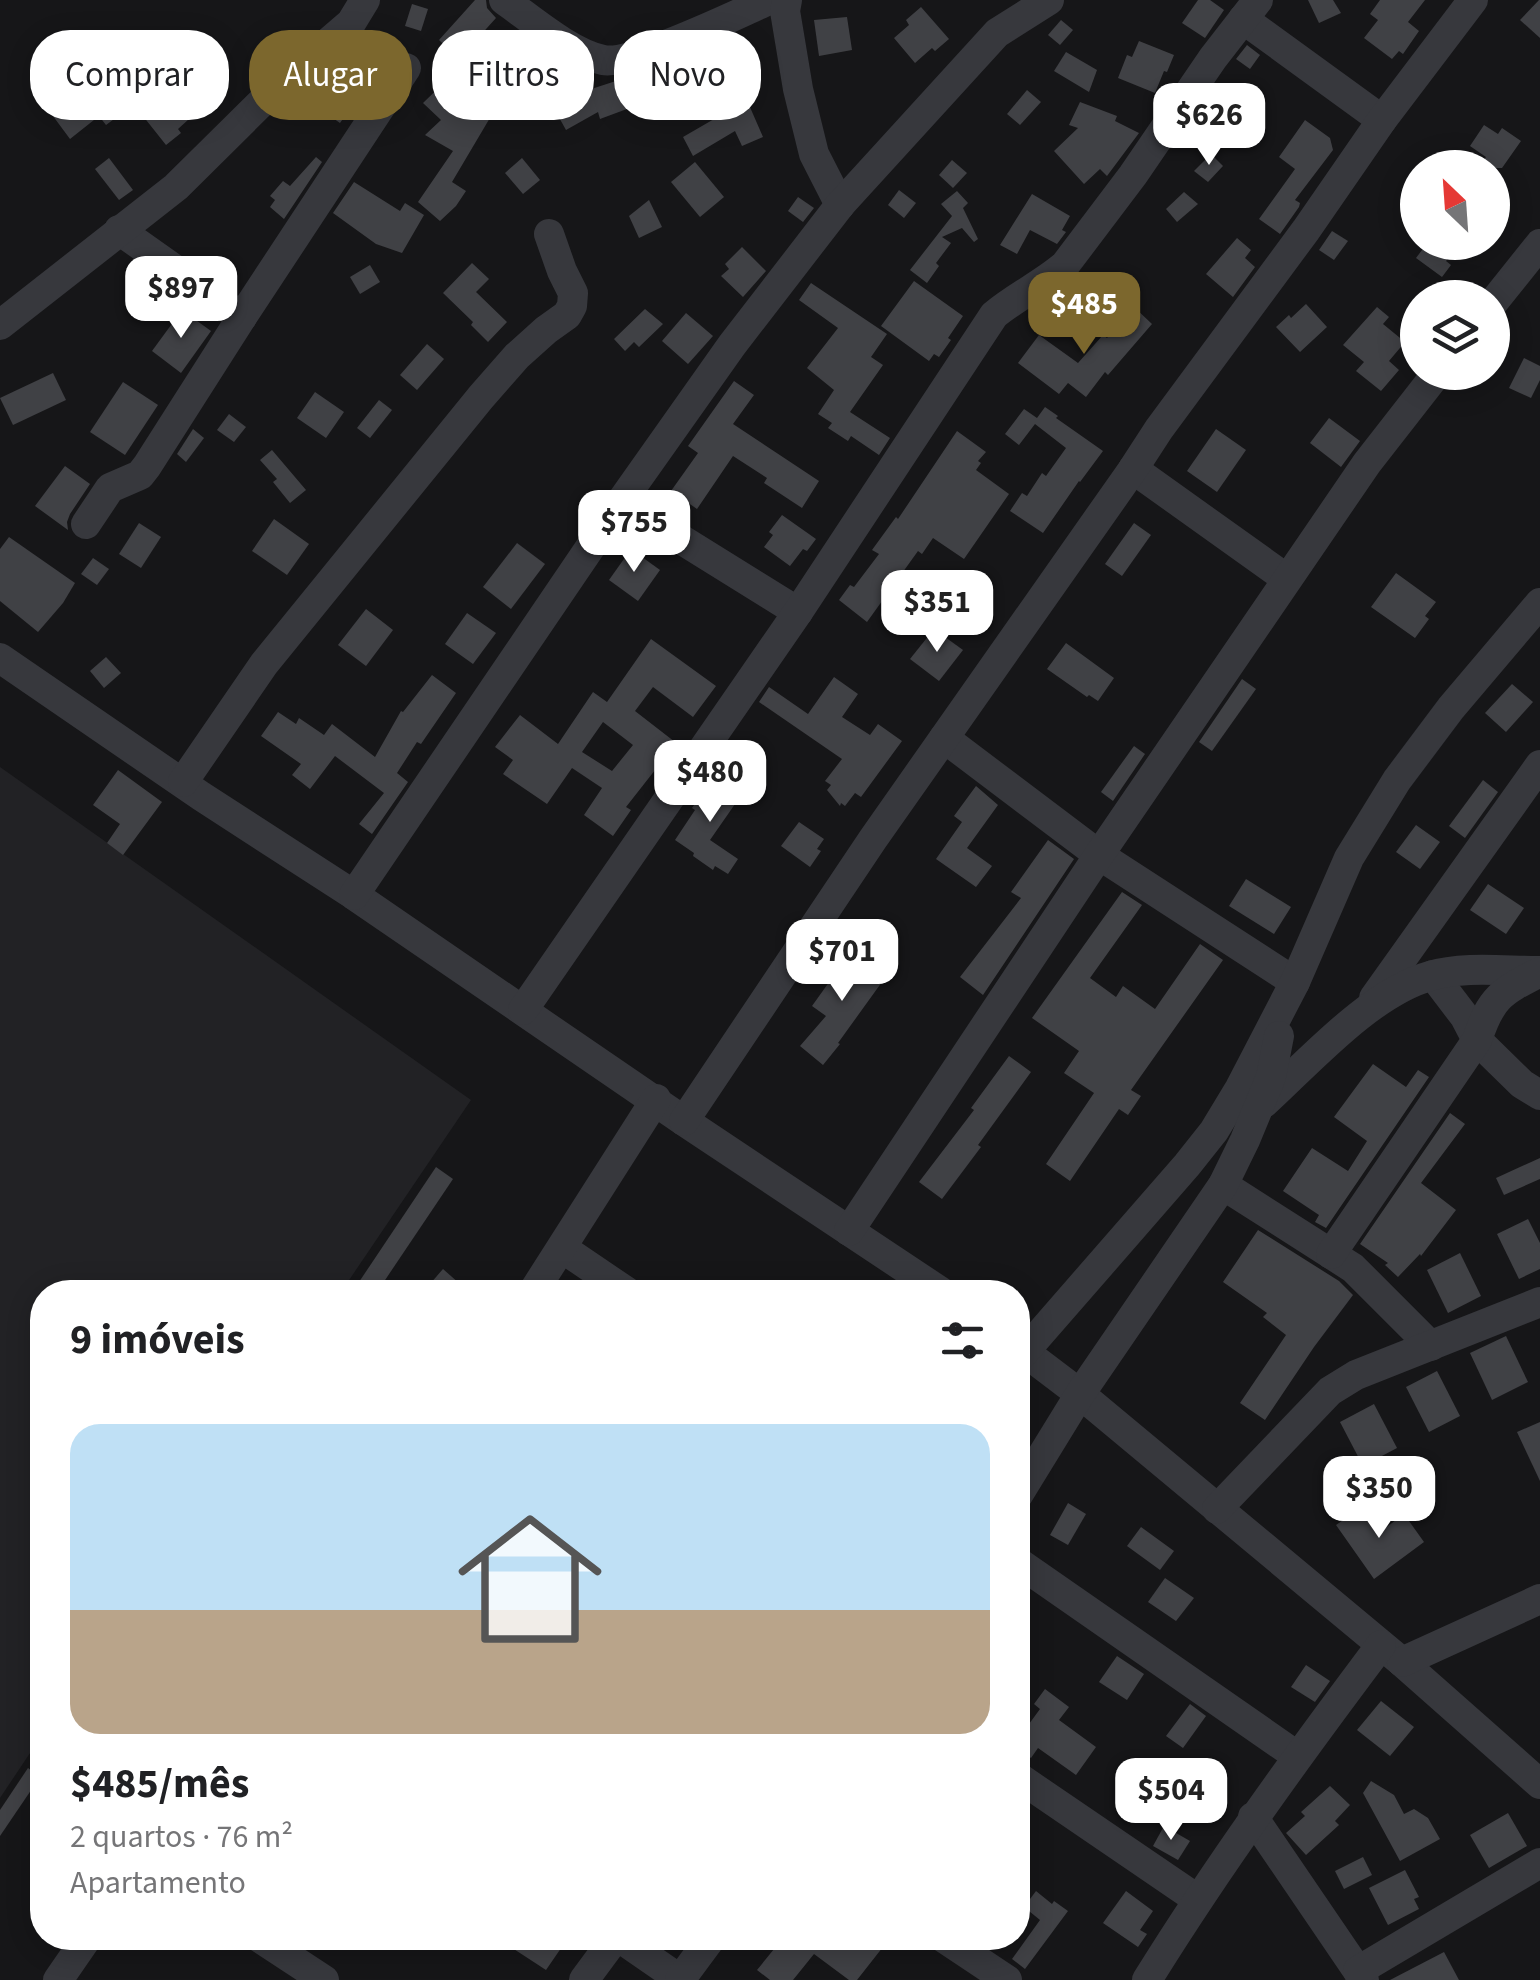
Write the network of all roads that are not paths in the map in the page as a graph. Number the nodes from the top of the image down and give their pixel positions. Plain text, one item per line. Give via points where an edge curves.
1 (365, 0) edge
2 (504, 0) edge
3 (768, 0) edge
4 (787, 0) edge
5 (1049, 0) edge
6 (1474, 0) edge
7 (1250, 9) edge
8 (372, 120) edge
9 (1382, 120) junction
10 (840, 205) junction
11 (119, 230) junction
12 (549, 234) dead end
13 (1540, 244) edge
14 (1510, 282) edge
15 (242, 316) junction
16 (0, 325) edge
17 (1424, 390) edge
18 (1133, 469) junction
19 (620, 502) junction
20 (86, 524) dead end
21 (1287, 579) junction
22 (798, 612) junction
23 (1537, 614) edge
24 (0, 658) edge
25 (944, 738) junction
26 (1540, 765) edge
27 (183, 782) junction
28 (1099, 855) junction
29 (354, 895) junction
30 (1540, 971) edge
31 (1433, 975) junction
32 (1295, 982) junction
33 (524, 1010) junction
34 (1281, 1010) junction
35 (1364, 1012) junction
36 (1477, 1040) junction
37 (1540, 1096) edge
38 (656, 1100) junction
39 (1258, 1108) junction
40 (684, 1121) junction
41 (1223, 1185) junction
42 (849, 1232) junction
43 (562, 1248) junction
44 (1331, 1254) junction
45 (541, 1280) edge
46 (609, 1280) edge
47 (923, 1280) edge
48 (1540, 1302) edge
49 (1030, 1340) edge
50 (1431, 1346) junction
51 (1030, 1360) edge
52 (1080, 1394) junction
53 (1030, 1475) edge
54 (1217, 1509) junction
55 (1030, 1570) edge
56 (1540, 1599) edge
57 (1391, 1654) junction
58 (1297, 1756) junction
59 (1540, 1784) edge
60 (1030, 1785) edge
61 (1253, 1818) junction
62 (1540, 1863) edge
63 (1197, 1898) junction
64 (79, 1950) edge
65 (278, 1950) edge
66 (608, 1950) edge
67 (635, 1950) edge
68 (702, 1950) edge
69 (962, 1950) edge
70 (1361, 1976) edge
71 (58, 1980) edge
72 (324, 1980) edge
73 (584, 1980) edge
74 (680, 1980) edge
75 (1007, 1980) edge
76 (1146, 1980) edge

1 - 11 street via 351,23 176,186
2 - 3 street via 572,46 614,61
4 - 10 street via 814,154
5 - 10 street via 984,45
6 - 9 street
7 - 9 street
7 - 22 street via 1065,266 994,315
8 - 15 street
9 - 18 street
10 - 19 street
11 - 15 street
11 - 16 street
12 - 27 street via 573,293 567,315 481,397 264,664
13 - 14 street
15 - 20 street via 147,466 110,488
17 - 21 street
18 - 21 street
18 - 25 street
19 - 22 street
19 - 29 street
21 - 28 street
22 - 33 street
23 - 32 street via 1450,708 1397,780 1349,858
24 - 27 street
25 - 28 street
25 - 40 street
26 - 35 street
27 - 29 street
28 - 32 street
28 - 42 street
29 - 33 street
30 - 31 street
30 - 36 street via 1495,1000
31 - 35 street
31 - 36 street
32 - 34 street
33 - 38 street
34 - 39 street via 1279,1047
34 - 49 street via 1214,1131
35 - 39 street
36 - 37 street
36 - 44 street
38 - 40 street
38 - 43 street
39 - 41 street
40 - 42 street
41 - 44 street
41 - 52 street
42 - 47 street
43 - 45 street
43 - 46 street
44 - 50 street
48 - 50 street
50 - 54 street via 1356,1374 1330,1392
51 - 52 street
52 - 53 street
52 - 54 street
54 - 57 street
55 - 58 street
56 - 57 street
57 - 58 street
57 - 59 street
58 - 61 street
60 - 63 street
61 - 63 street
61 - 70 street
62 - 70 street
63 - 76 street
64 - 71 street
65 - 72 street
66 - 73 street
67 - 74 street
68 - 74 street
69 - 75 street

